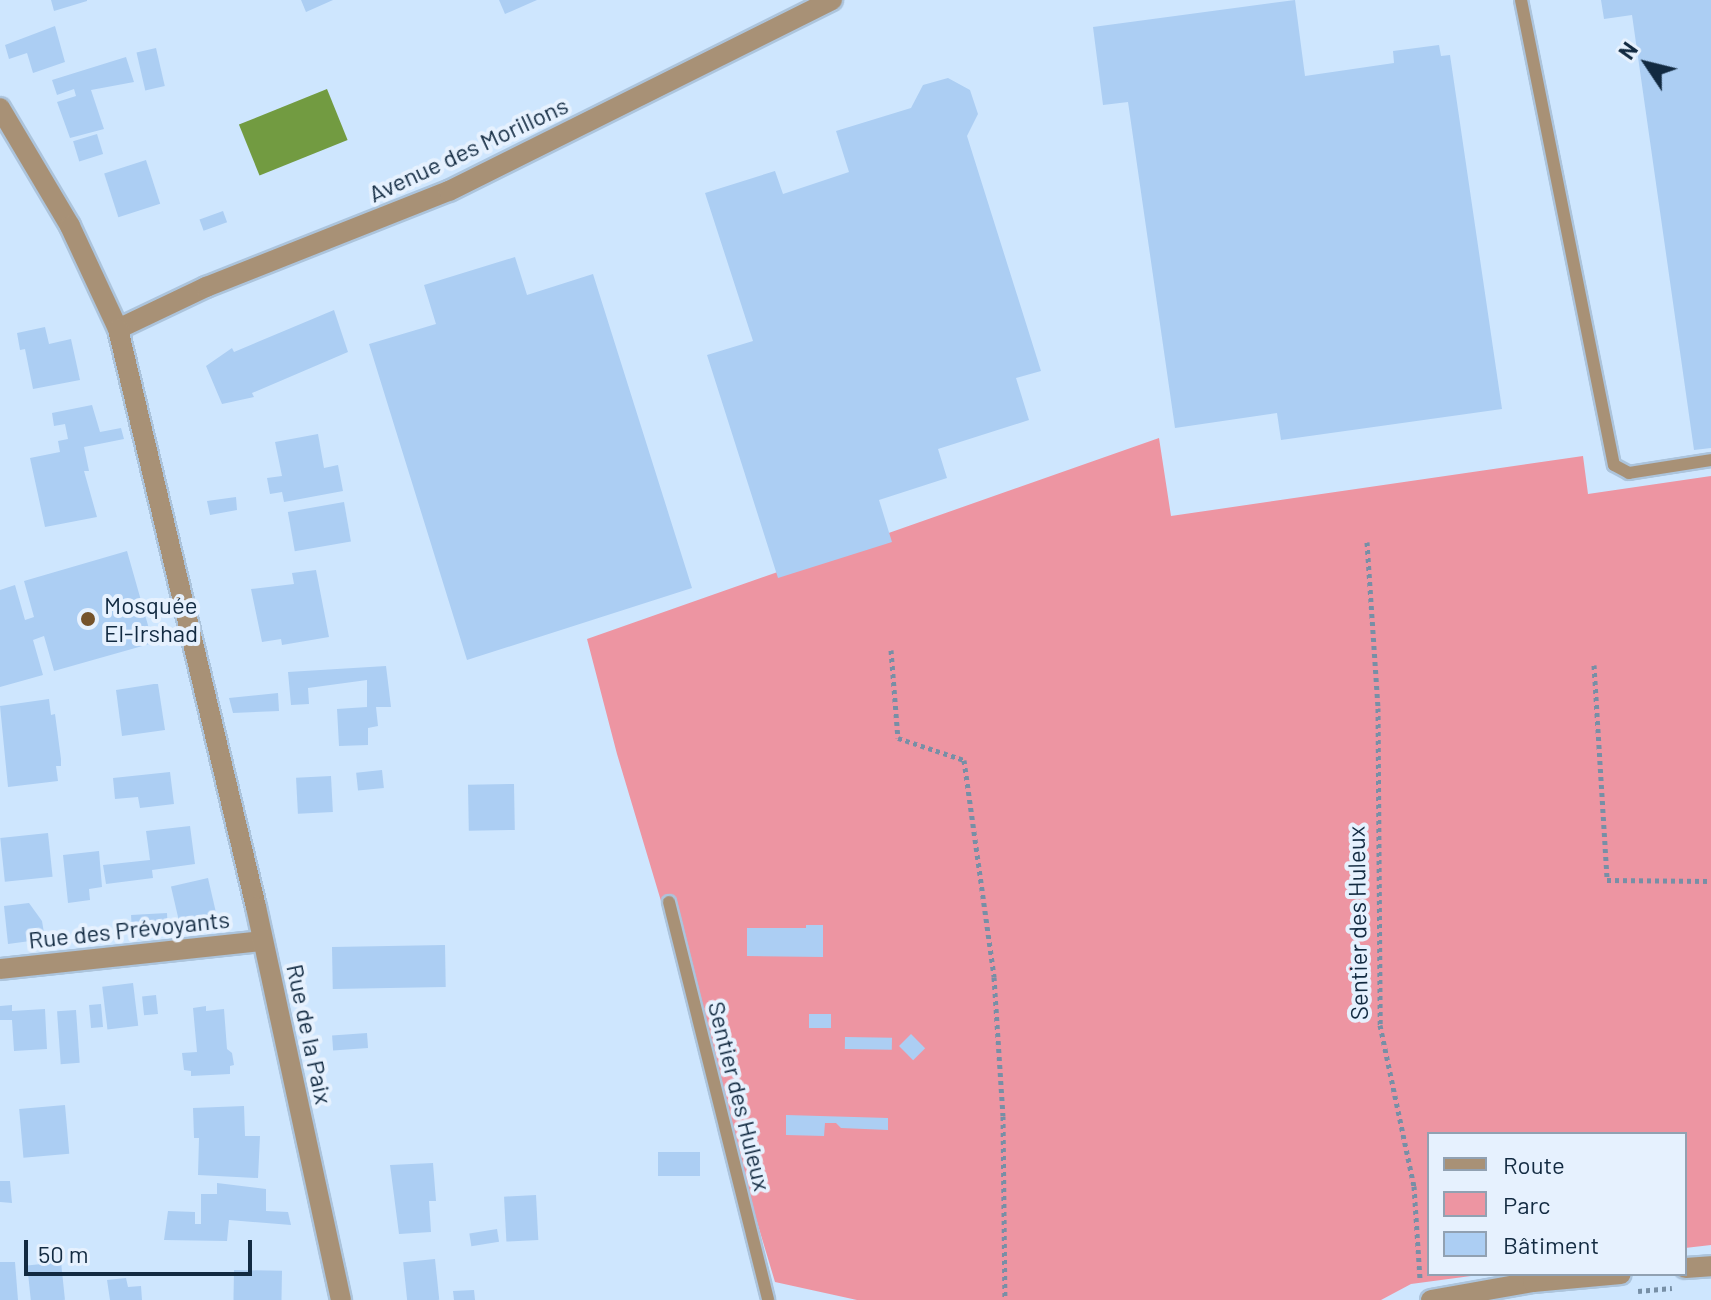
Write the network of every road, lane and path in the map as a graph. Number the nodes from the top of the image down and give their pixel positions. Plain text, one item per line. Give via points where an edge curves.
1 (832, 0) edge
2 (1521, 0) edge
3 (0, 108) edge
4 (118, 329) junction
5 (1711, 460) edge
6 (1367, 542) dead end
7 (891, 650) dead end
8 (1594, 665) dead end
9 (1711, 881) edge
10 (669, 902) dead end
11 (263, 941) junction
12 (0, 969) edge
13 (1711, 1266) edge
14 (1687, 1268) edge
15 (1599, 1276) edge
16 (1426, 1293) edge
17 (341, 1300) edge
18 (768, 1300) edge
19 (1005, 1300) edge

1 - 4 street, Avenue des Morillons via 449,191 206,287
2 - 5 lane via 1614,465 1629,473
3 - 4 street, Rue de la Paix via 70,226
4 - 11 street, Rue de la Paix
6 - 16 path, Sentier des Huleux via 1378,708 1380,1025 1414,1186
7 - 19 path via 898,738 964,760 994,977 1003,1116
8 - 9 path via 1607,880
10 - 18 lane, Sentier des Huleux
11 - 12 street, Rue des Prévoyants
11 - 17 street, Rue de la Paix
13 - 14 street
15 - 16 street

